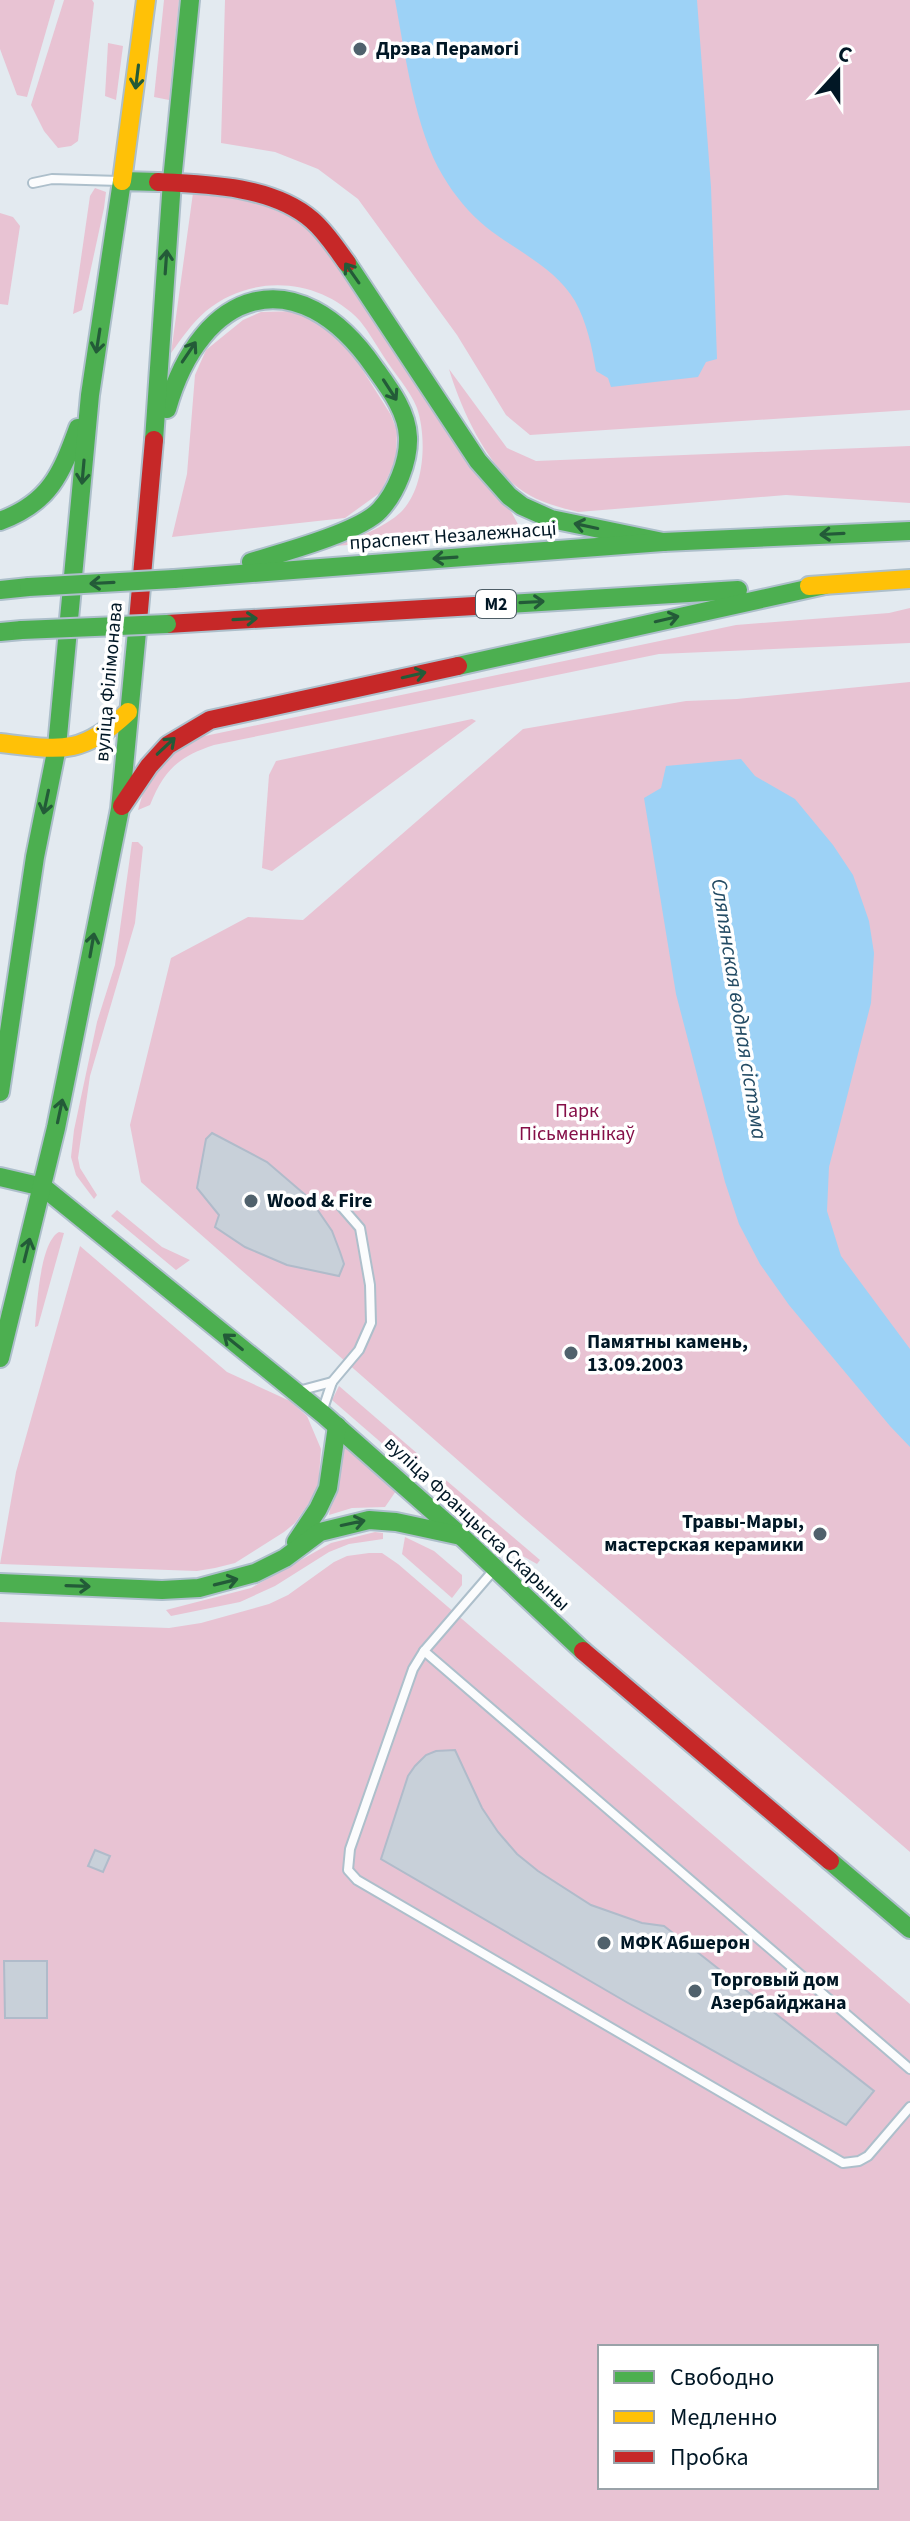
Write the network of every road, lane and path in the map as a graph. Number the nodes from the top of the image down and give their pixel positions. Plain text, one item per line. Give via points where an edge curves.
1 (146, 0) edge
2 (190, 0) edge
3 (122, 181) junction
4 (172, 181) junction
5 (33, 183) dead end
6 (90, 395) junction
7 (151, 480) junction
8 (0, 521) edge
9 (910, 531) edge
10 (663, 542) junction
11 (205, 576) junction
12 (910, 579) edge
13 (825, 585) junction
14 (0, 590) edge
15 (0, 632) edge
16 (128, 712) junction
17 (0, 743) edge
18 (57, 747) junction
19 (120, 809) junction
20 (0, 1092) edge
21 (0, 1177) edge
22 (43, 1187) junction
23 (340, 1205) dead end
24 (0, 1358) edge
25 (332, 1382) junction
26 (294, 1391) junction
27 (330, 1420) junction
28 (461, 1536) junction
29 (285, 1558) junction
30 (495, 1568) junction
31 (0, 1583) edge
32 (424, 1651) junction
33 (910, 1929) edge
34 (910, 2069) edge
35 (910, 2107) edge

1 -> 3 main road
2 - 4 main road, вуліца Філімонава
3 - 4 main road
3 - 5 lane
3 -> 6 main road
7 -> 4 main road, вуліца Філімонава
10 -> 4 main road via 548,518 508,496 479,462 318,226 286,203
6 - 8 main road via 53,485 34,506
6 -> 18 main road
7 -> 11 main road via 181,364 215,320 246,304 287,298 323,313 356,340 396,399 405,420 407,460 376,514 339,534
7 - 16 main road, вуліца Філімонава
9 -> 10 main road, праспект Незалежнасці
10 -> 11 main road, праспект Незалежнасці
11 -> 14 main road, праспект Незалежнасці, bridge
12 - 13 main road, М2
15 -> 13 main road, М2, bridge
19 -> 13 main road via 171,741 210,720
16 - 18 main road via 93,740
16 - 19 main road, вуліца Філімонава
17 - 18 main road
18 -> 20 main road
22 -> 19 main road, вуліца Філімонава
21 - 22 main road, вуліца Францыска Скарыны
24 -> 22 main road, вуліца Філімонава
26 -> 22 main road, вуліца Францыска Скарыны
23 - 25 lane via 360,1228 372,1314 364,1343
25 - 26 lane
25 - 27 lane via 325,1398
26 - 27 main road, вуліца Францыска Скарыны
27 - 28 main road, вуліца Францыска Скарыны
27 - 29 main road via 331,1474 323,1501
29 -> 28 main road via 320,1532 369,1520
28 - 30 main road, вуліца Францыска Скарыны
31 -> 29 main road via 199,1588 255,1573
30 - 32 lane
30 - 33 main road, вуліца Францыска Скарыны via 570,1640
32 - 34 lane
32 - 35 lane via 413,1669 350,1849 348,1870 357,1880 843,2163 868,2156

